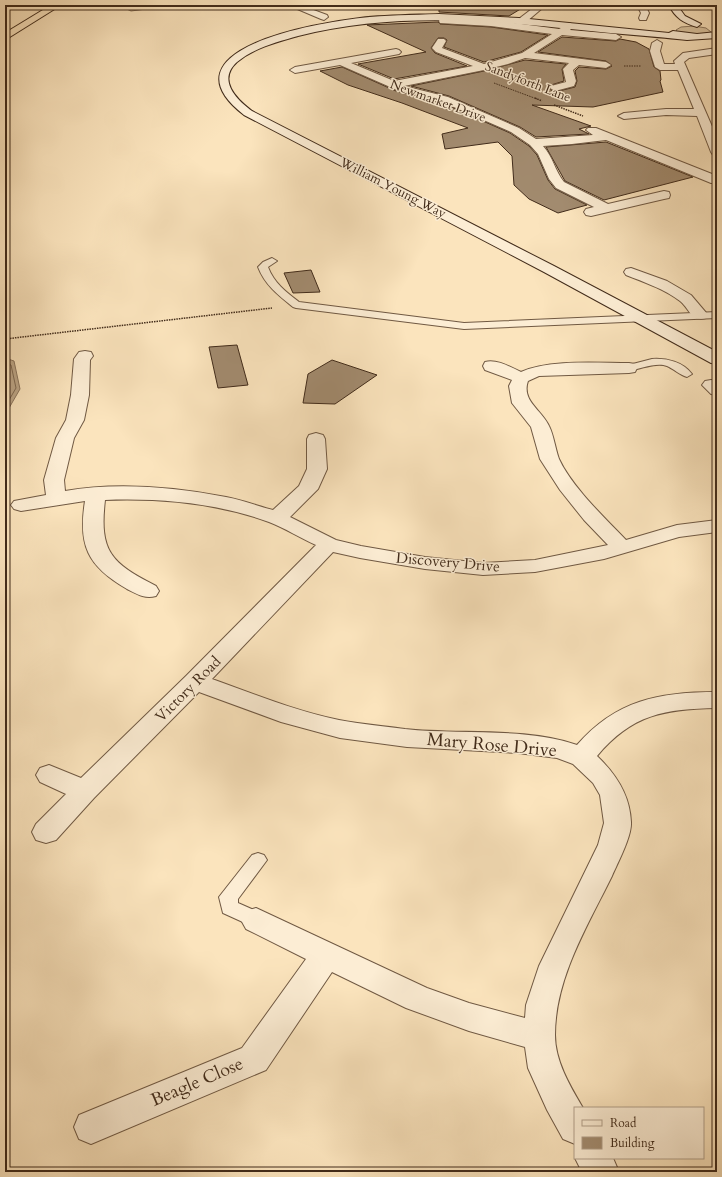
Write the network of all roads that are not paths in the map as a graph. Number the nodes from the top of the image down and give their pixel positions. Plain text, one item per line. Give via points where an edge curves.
1 (57, 5) edge
2 (292, 5) edge
3 (542, 5) edge
4 (641, 5) edge
5 (441, 15) junction
6 (324, 17) dead end
7 (643, 18) dead end
8 (673, 19) edge
9 (523, 20) junction
10 (570, 26) junction
11 (707, 26) edge
12 (559, 31) junction
13 (624, 31) junction
14 (717, 35) edge
15 (5, 37) edge
16 (616, 37) dead end
17 (687, 37) junction
18 (703, 37) junction
19 (717, 40) edge
20 (657, 43) dead end
21 (425, 45) dead end
22 (717, 51) edge
23 (396, 52) dead end
24 (525, 55) junction
25 (341, 62) junction
26 (576, 62) junction
27 (606, 65) road end
28 (484, 67) junction
29 (681, 68) junction
30 (294, 70) dead end
31 (393, 85) junction
32 (555, 88) dead end
33 (700, 113) junction
34 (624, 116) dead end
35 (712, 129) edge
36 (592, 130) dead end
37 (607, 136) junction
38 (534, 143) junction
39 (717, 152) edge
40 (715, 180) dead end
41 (664, 195) dead end
42 (606, 208) junction
43 (588, 212) dead end
44 (272, 261) dead end
45 (631, 272) dead end
46 (717, 315) edge
47 (700, 316) junction
48 (639, 318) junction
49 (85, 356) dead end
50 (717, 359) edge
51 (490, 366) dead end
52 (629, 368) joint
53 (686, 374) dead end
54 (521, 378) junction
55 (316, 439) dead end
56 (96, 494) junction
57 (56, 499) junction
58 (21, 505) dead end
59 (277, 518) junction
60 (717, 526) edge
61 (329, 544) junction
62 (622, 548) junction
63 (148, 591) dead end
64 (195, 682) junction
65 (717, 700) edge
66 (582, 757) junction
67 (49, 775) dead end
68 (84, 791) junction
69 (46, 832) dead end
70 (258, 860) dead end
71 (256, 920) joint
72 (327, 956) junction
73 (539, 1036) junction
74 (574, 1125) edge
75 (90, 1127) dead end
76 (594, 1159) edge
77 (601, 1172) edge

1 - 15 highway
2 - 6 street
3 - 9 street
4 - 7 street via 645,13
5 - 9 street
5 - 12 street
5 - 48 street, William Young Way via 363,21 296,34 252,49 236,58 223,72 222,79 227,91 248,113
8 - 11 street
8 - 13 street
8 - 17 street via 667,31
9 - 10 street
10 - 12 street
10 - 13 street
12 - 16 street
12 - 24 street
13 - 17 street
14 - 18 street
17 - 18 street
18 - 19 street
20 - 29 street via 655,51 660,67
21 - 28 street via 439,44 439,50
22 - 29 street via 683,56 679,61
23 - 25 street
24 - 26 street
24 - 28 street
25 - 30 street
25 - 31 street, Newmarket Drive
26 - 27 street
26 - 32 street via 568,69 570,84
28 - 31 street
29 - 33 street
31 - 38 street, Newmarket Drive via 467,109 514,130
33 - 34 street via 660,112
33 - 35 street
35 - 39 street
36 - 37 street
37 - 38 street
37 - 40 street
38 - 42 street, Newmarket Drive via 560,184
41 - 42 street
42 - 43 street
44 - 48 lane via 263,267 266,275 281,293 296,305 464,326
45 - 47 street via 662,284 686,298
46 - 47 lane
47 - 48 lane
48 - 50 street, William Young Way
49 - 57 street via 81,364 80,394 75,420 65,438 54,480
51 - 54 street
52 - 53 lane via 657,361 677,366
52 - 54 street via 536,371
54 - 62 street via 518,386 520,403 540,426 550,459 591,516
55 - 59 street via 317,469 308,489
56 - 57 street, Discovery Drive
56 - 59 street, Discovery Drive via 170,494 228,503
56 - 63 street via 92,524 94,541 103,560 122,577
57 - 58 street, Discovery Drive
59 - 61 street, Discovery Drive
60 - 62 street, Discovery Drive via 677,531
61 - 62 street, Discovery Drive via 425,563 482,569 535,566
61 - 64 street, Victory Road
64 - 66 street, Mary Rose Drive via 290,716 340,729 407,738 538,746 560,749
64 - 68 street, Victory Road
65 - 66 street via 685,700 643,709 606,731
66 - 73 street, Mary Rose Drive via 602,776 613,795 618,823 612,845 554,966 542,1005
67 - 68 street
68 - 69 street, Victory Road
70 - 71 lane via 228,897 230,908
71 - 72 street
72 - 73 street via 417,998 469,1017
72 - 75 street, Beagle Close via 254,1059
73 - 74 street, Mary Rose Drive via 545,1068
76 - 77 street

